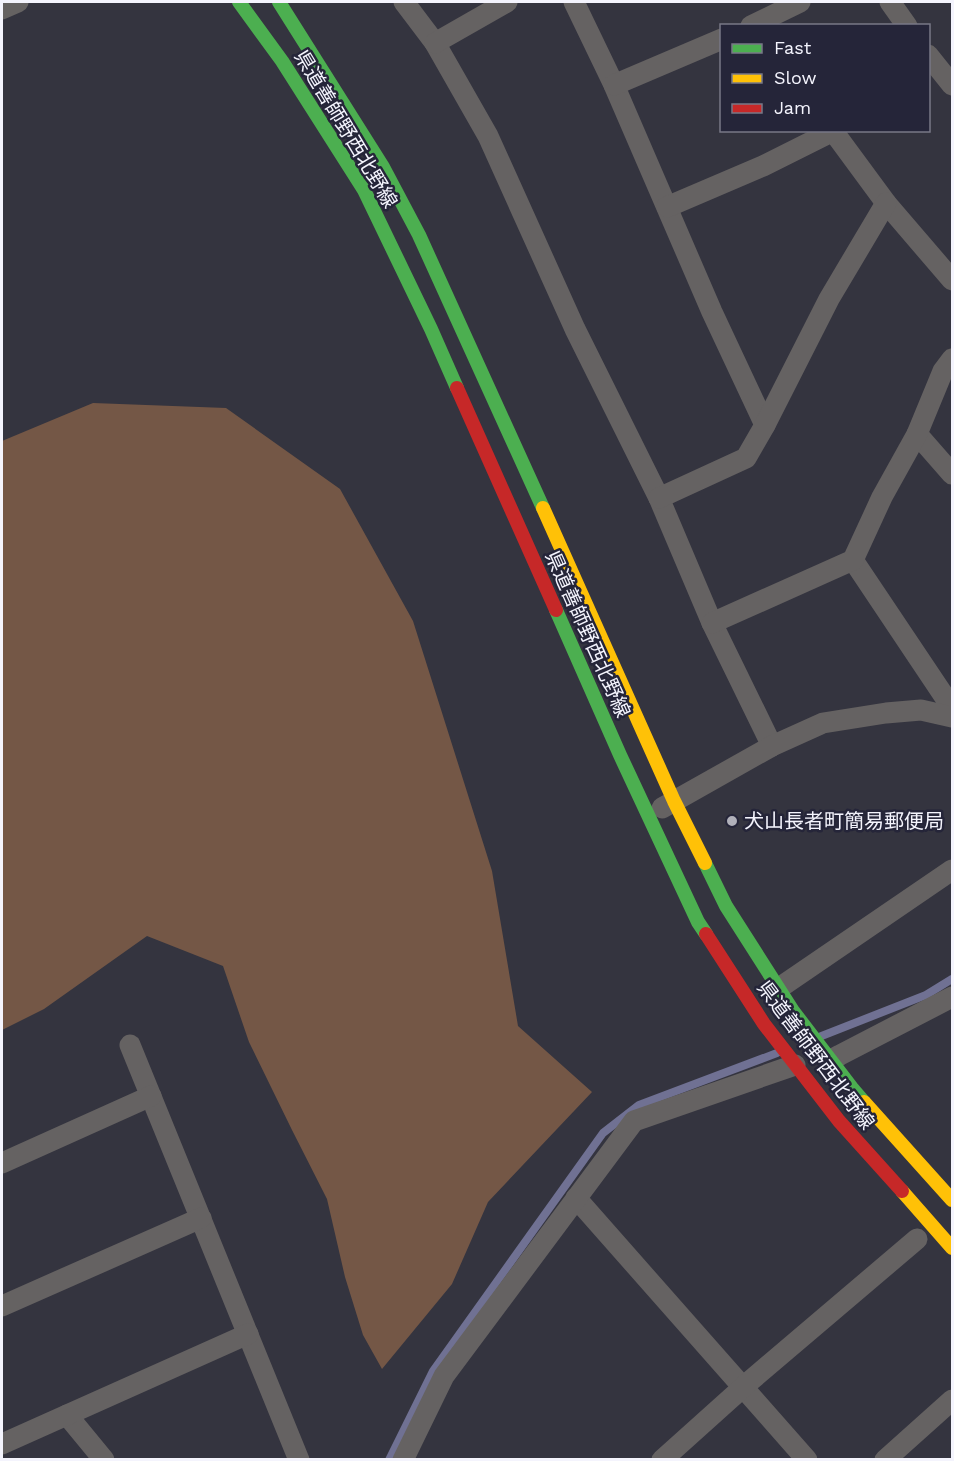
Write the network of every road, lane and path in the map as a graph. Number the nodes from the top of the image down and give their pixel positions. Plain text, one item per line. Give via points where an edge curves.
1 (18, 2) edge
2 (239, 2) edge
3 (279, 2) edge
4 (404, 2) edge
5 (507, 2) edge
6 (574, 2) edge
7 (800, 2) edge
8 (890, 2) edge
9 (2, 9) edge
10 (755, 24) edge
11 (906, 24) edge
12 (720, 40) edge
13 (435, 43) junction
14 (930, 58) edge
15 (614, 85) junction
16 (952, 85) edge
17 (831, 132) edge
18 (834, 132) edge
19 (886, 203) junction
20 (667, 207) junction
21 (952, 280) edge
22 (952, 359) edge
23 (765, 425) junction
24 (916, 434) junction
25 (952, 474) edge
26 (659, 498) junction
27 (853, 560) junction
28 (712, 623) junction
29 (952, 708) edge
30 (952, 717) edge
31 (772, 746) junction
32 (674, 801) junction
33 (648, 816) junction
34 (952, 870) edge
35 (785, 984) dead end
36 (952, 997) edge
37 (130, 1045) dead end
38 (826, 1054) junction
39 (792, 1061) junction
40 (151, 1096) junction
41 (2, 1163) edge
42 (576, 1198) junction
43 (952, 1200) edge
44 (201, 1218) junction
45 (917, 1239) dead end
46 (952, 1248) edge
47 (2, 1306) edge
48 (248, 1334) junction
49 (743, 1387) junction
50 (952, 1400) edge
51 (68, 1414) junction
52 (2, 1444) edge
53 (104, 1460) edge
54 (299, 1460) edge
55 (403, 1460) edge
56 (662, 1460) edge
57 (807, 1460) edge
58 (885, 1460) edge

1 - 9 street
2 - 33 main road, 県道善師野西北野線 via 282,61 364,190 431,329
3 - 32 main road, 県道善師野西北野線 via 383,167 419,235
4 - 13 street
5 - 13 street
6 - 15 street
7 - 10 street
8 - 11 street
12 - 15 street
13 - 26 street via 488,136 575,329
14 - 16 street
15 - 20 street
17 - 20 street
18 - 19 street
19 - 21 street
19 - 23 street via 829,299
20 - 23 street
22 - 24 street
23 - 26 street via 746,458
24 - 25 street
24 - 27 street
26 - 28 street
27 - 28 street
27 - 29 street
28 - 31 street
30 - 31 street via 921,711 823,723
31 - 32 street
32 - 33 street
32 - 38 main road, 県道善師野西北野線 via 726,906 793,1011
33 - 39 main road, 県道善師野西北野線 via 698,922
34 - 35 street
36 - 38 street via 840,1054
37 - 40 street
38 - 43 main road, 県道善師野西北野線
39 - 42 street via 634,1121
39 - 46 main road, 県道善師野西北野線 via 838,1121
40 - 41 street
40 - 44 street
42 - 49 street
42 - 55 street via 444,1376
44 - 47 street
44 - 48 street
45 - 49 street
48 - 51 street
48 - 54 street
49 - 56 street
49 - 57 street
50 - 58 street
51 - 52 street
51 - 53 street

